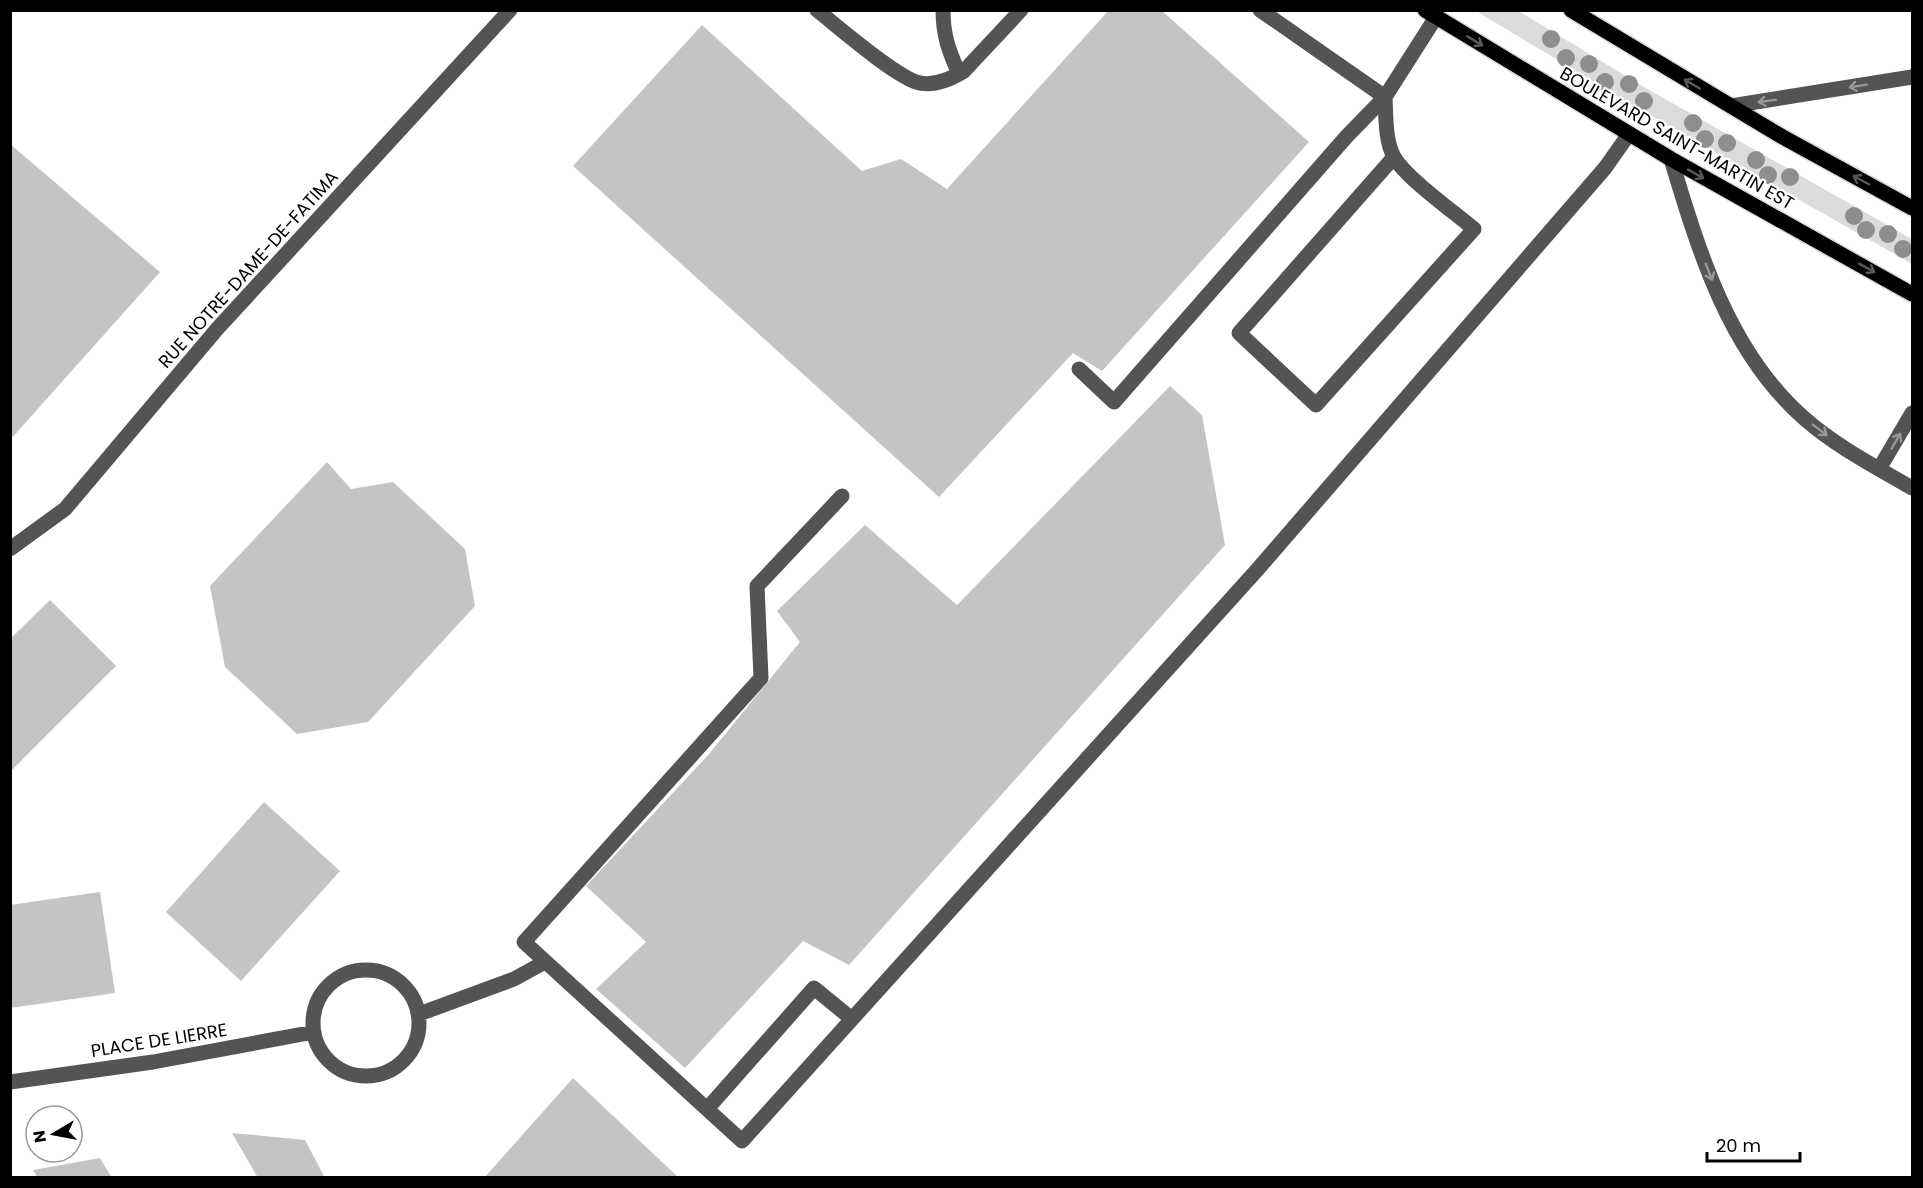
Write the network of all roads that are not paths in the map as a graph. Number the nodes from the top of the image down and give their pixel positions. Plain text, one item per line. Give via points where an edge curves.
1 (510, 10) edge
2 (817, 10) edge
3 (943, 10) edge
4 (1021, 10) edge
5 (1260, 10) edge
6 (1571, 10) edge
7 (1431, 14) edge
8 (959, 74) junction
9 (1912, 77) edge
10 (1385, 97) junction
11 (1731, 106) junction
12 (1629, 134) junction
13 (1394, 157) junction
14 (1671, 159) junction
15 (1912, 208) edge
16 (1912, 294) edge
17 (1079, 369) dead end
18 (1912, 413) edge
19 (1879, 469) junction
20 (1912, 488) edge
21 (842, 496) dead end
22 (10, 549) edge
23 (545, 962) junction
24 (419, 1014) junction
25 (852, 1019) junction
26 (314, 1032) junction
27 (10, 1082) edge
28 (707, 1109) junction

1 - 22 street, RUE NOTRE-DAME-DE-FATIMA via 217,329 65,509
2 - 8 street via 909,79 927,84
3 - 8 street via 945,42
4 - 8 street via 973,64
5 - 10 street
11 -> 6 main road
7 - 10 street
7 -> 12 main road, BOULEVARD SAINT-MARTIN EST
9 -> 11 street
10 - 13 street via 1389,145
10 - 17 street via 1114,402
15 -> 11 main road
12 - 14 main road, BOULEVARD SAINT-MARTIN EST
12 - 25 street via 1605,168 1257,570
13 - 13 street via 1409,175 1474,229 1316,405 1239,333
14 -> 16 main road, BOULEVARD SAINT-MARTIN EST
14 -> 19 street via 1713,283 1754,359 1806,419
19 -> 18 street
19 - 20 street
21 - 23 street via 758,585 761,678 524,942
23 - 24 street via 514,979
23 - 28 street
24 - 26 street via 406,988 393,977 360,970 329,984 318,998
24 - 26 street via 418,1038 410,1054 397,1067 364,1077 346,1073 330,1063 319,1049
25 - 28 street via 814,988
25 - 28 street via 742,1141
26 - 27 street, PLACE DE LIERRE via 153,1062

